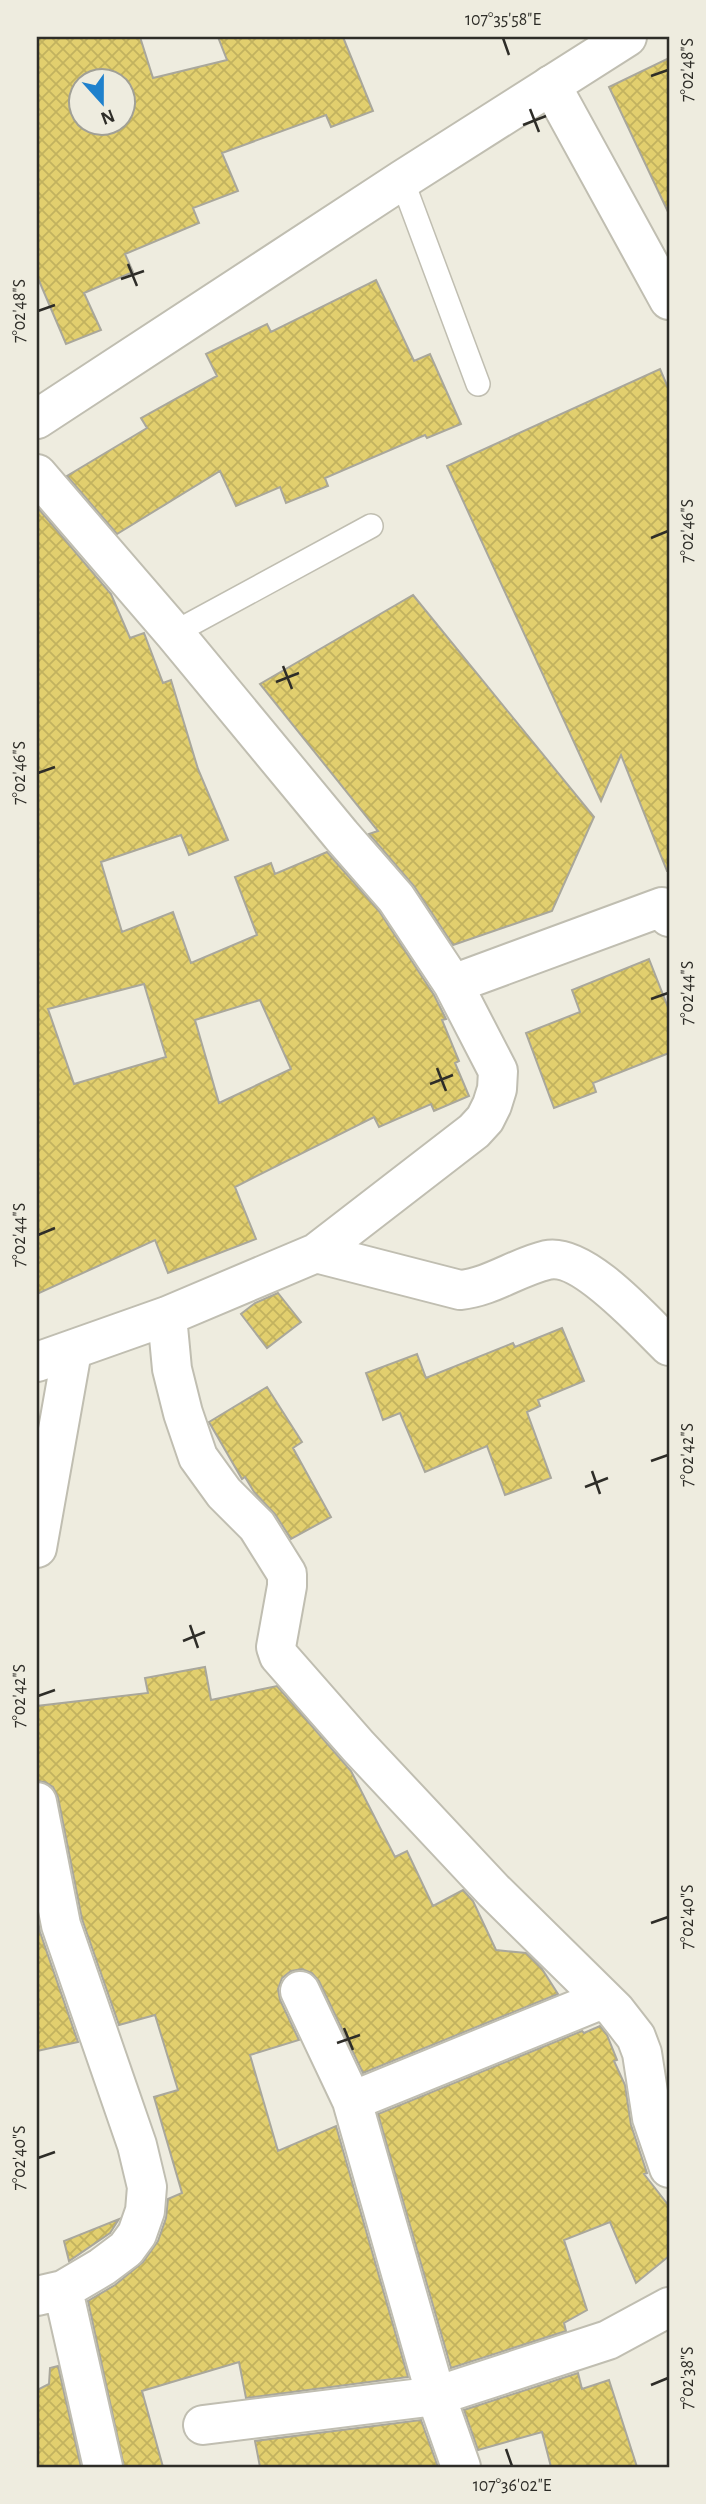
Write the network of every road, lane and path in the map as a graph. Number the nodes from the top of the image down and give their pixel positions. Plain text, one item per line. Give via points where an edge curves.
1 (627, 37) edge
2 (551, 85) junction
3 (402, 180) junction
4 (669, 300) edge
5 (478, 384) dead end
6 (37, 419) edge
7 (37, 474) edge
8 (371, 526) dead end
9 (174, 633) junction
10 (669, 917) edge
11 (453, 984) junction
12 (316, 1253) junction
13 (167, 1316) junction
14 (669, 1346) edge
15 (72, 1351) junction
16 (37, 1362) edge
17 (37, 1548) edge
18 (37, 1802) edge
19 (300, 1991) dead end
20 (603, 1999) junction
21 (656, 2069) edge
22 (352, 2101) junction
23 (669, 2168) edge
24 (50, 2293) edge
25 (669, 2307) edge
26 (436, 2396) junction
27 (202, 2426) dead end
28 (103, 2467) edge
29 (461, 2467) edge

1 - 2 street
2 - 3 street
2 - 4 street
3 - 5 lane
3 - 6 street
7 - 9 street
8 - 9 lane
9 - 11 street via 396,898
10 - 11 street via 662,907
11 - 12 street via 498,1071 497,1089 485,1119
12 - 13 street
12 - 14 street via 460,1290 546,1261 559,1261 596,1276
13 - 15 street
13 - 20 street via 172,1369 198,1457 224,1493 257,1526 287,1574 276,1647 279,1656 494,1891
15 - 16 street
15 - 17 street
18 - 24 street via 61,1925 137,2145 147,2188 145,2211 126,2249 102,2267
19 - 22 street
20 - 21 street
20 - 22 street
21 - 23 street via 653,2118
22 - 26 street
24 - 28 street
25 - 26 street via 608,2340
26 - 27 street
26 - 29 street

